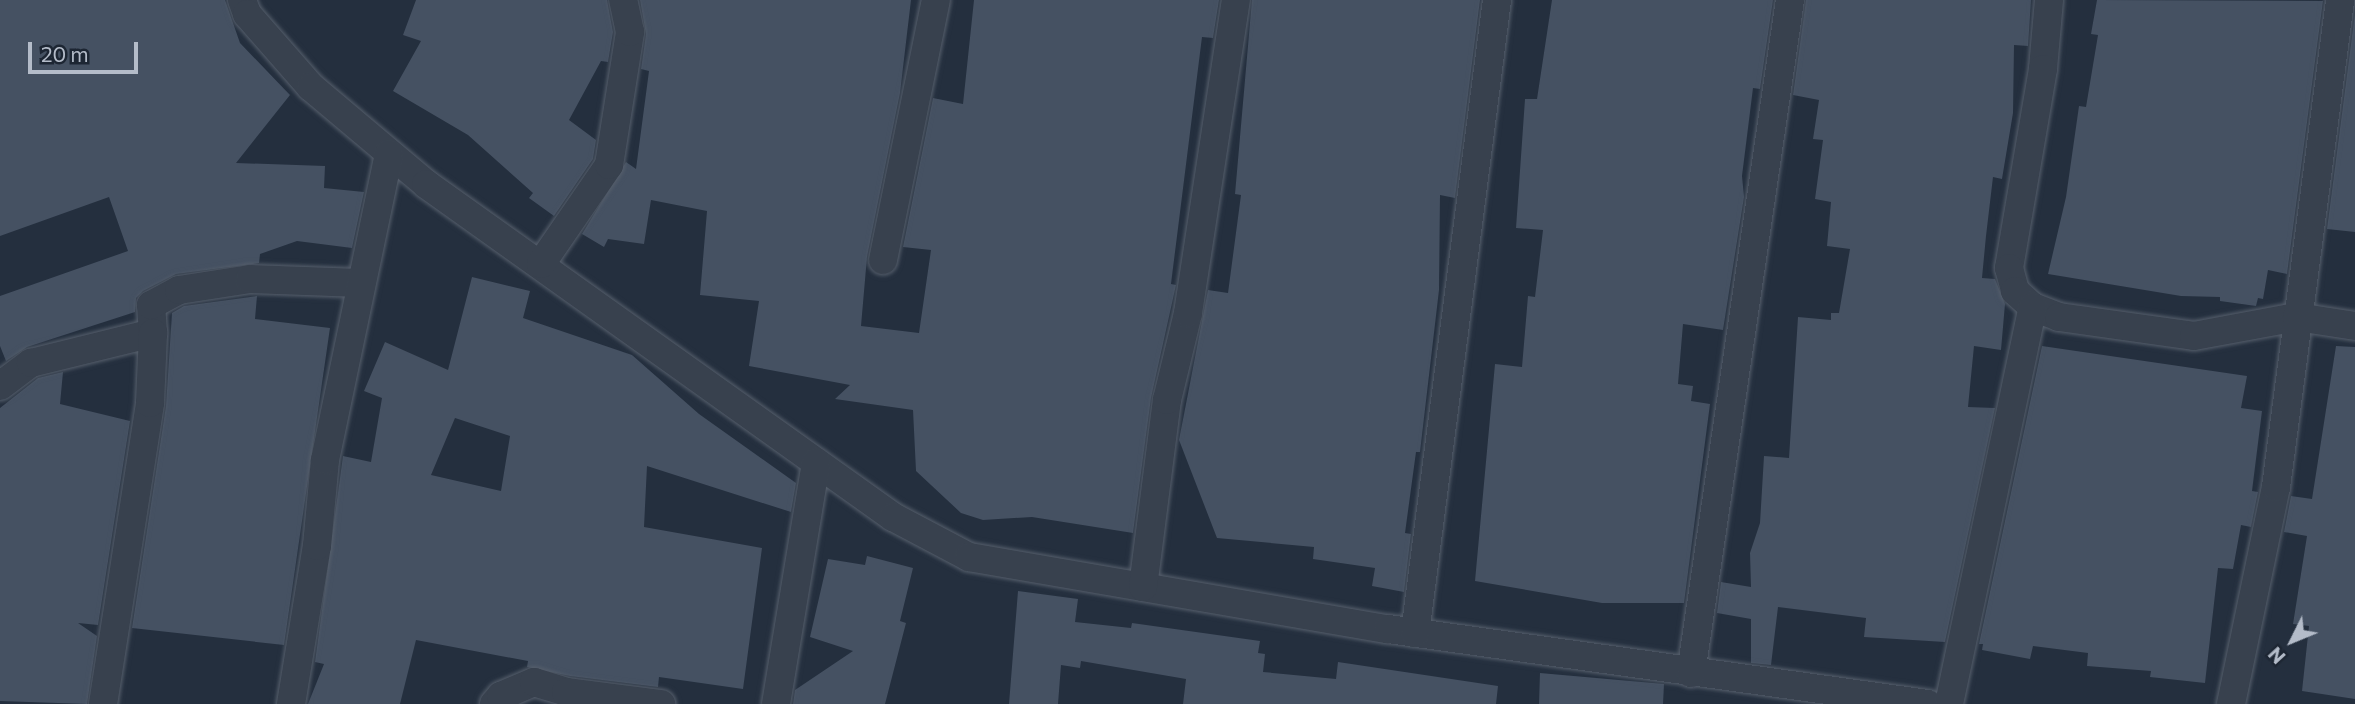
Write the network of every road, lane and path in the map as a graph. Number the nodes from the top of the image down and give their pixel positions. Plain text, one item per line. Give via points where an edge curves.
1 (242, 0) edge
2 (623, 0) edge
3 (936, 0) edge
4 (1236, 0) edge
5 (1497, 0) edge
6 (1790, 0) edge
7 (2049, 0) edge
8 (2340, 0) edge
9 (390, 154) junction
10 (883, 260) dead end
11 (541, 264) junction
12 (360, 283) junction
13 (2033, 307) junction
14 (2297, 317) junction
15 (2355, 326) edge
16 (153, 333) junction
17 (0, 386) edge
18 (816, 462) junction
19 (1143, 587) junction
20 (1415, 633) junction
21 (1691, 673) junction
22 (1749, 692) edge
23 (103, 704) edge
24 (291, 704) edge
25 (494, 704) edge
26 (661, 704) edge
27 (776, 704) edge
28 (1928, 704) edge
29 (1949, 704) edge
30 (2231, 704) edge

1 - 9 street via 247,14 311,87
2 - 11 street via 630,32 609,165
3 - 10 street
4 - 19 street via 1188,313 1167,400
5 - 20 street
6 - 21 street
7 - 13 street via 2043,69 2009,268 2015,291
8 - 14 street
9 - 11 street
9 - 12 street
11 - 18 street
12 - 16 street via 250,279 180,290 152,304
12 - 24 street via 325,460
13 - 14 street via 2059,317 2194,335
13 - 29 street
14 - 15 street
14 - 30 street via 2276,487
16 - 17 street via 31,363
16 - 23 street via 150,403
18 - 19 street via 893,517 969,557
18 - 27 street
19 - 20 street
20 - 21 street
21 - 22 street
22 - 28 street
25 - 26 street via 500,696 534,682 566,692

